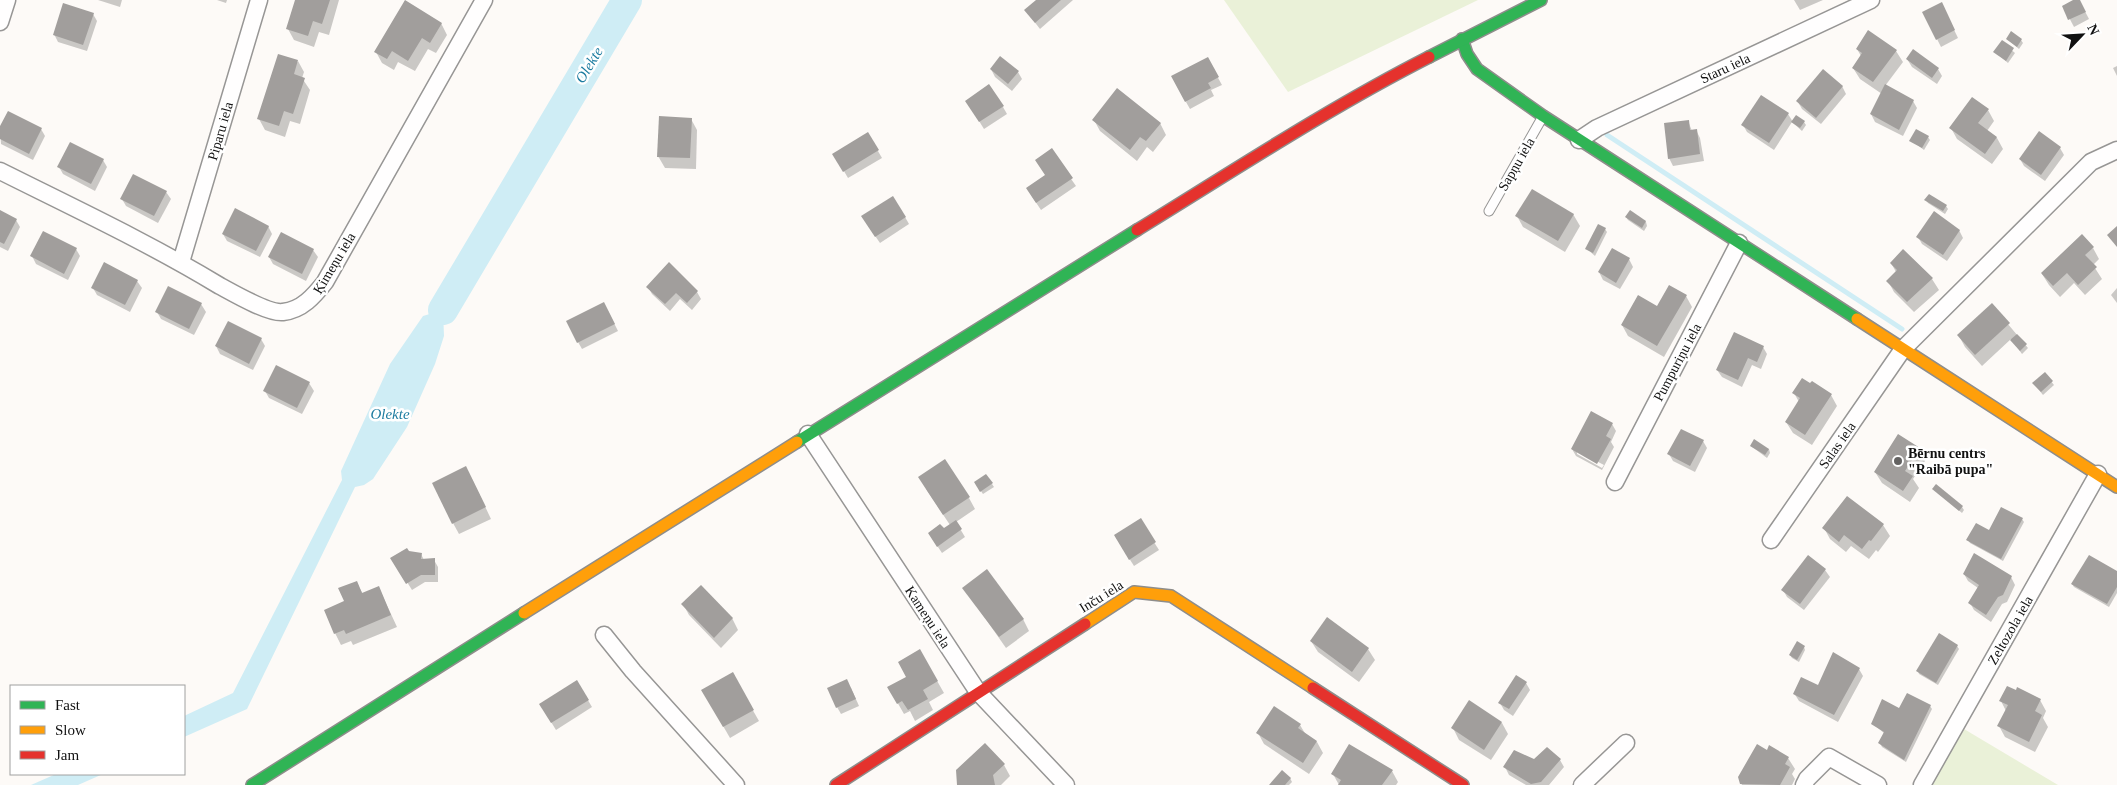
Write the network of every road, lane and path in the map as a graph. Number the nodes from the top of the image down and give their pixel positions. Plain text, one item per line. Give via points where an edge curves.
1 (7, 0) edge
2 (259, 0) edge
3 (484, 0) edge
4 (1541, 0) edge
5 (1871, 0) edge
6 (0, 22) edge
7 (1462, 39) junction
8 (1543, 116) junction
9 (1579, 140) junction
10 (2117, 150) edge
11 (0, 171) edge
12 (1489, 211) dead end
13 (1739, 243) junction
14 (181, 262) junction
15 (1903, 349) junction
16 (808, 434) junction
17 (2098, 474) junction
18 (1615, 482) dead end
19 (2117, 487) edge
20 (1771, 540) dead end
21 (604, 636) dead end
22 (978, 692) junction
23 (1626, 744) dead end
24 (252, 785) edge
25 (736, 785) edge
26 (836, 785) edge
27 (1066, 785) edge
28 (1462, 785) edge
29 (1582, 785) edge
30 (1804, 785) edge
31 (1878, 785) edge
32 (1922, 785) edge

1 - 6 street
2 - 14 street, Piparu iela
3 - 14 street, Ķimeņu iela via 313,298 282,313 262,308
4 - 7 street
5 - 9 street, Staru iela via 1596,128
7 - 8 street via 1477,69
7 - 16 street via 1306,127
8 - 9 street
8 - 12 lane, Sapņu iela
9 - 13 street
10 - 15 street via 2091,162
11 - 14 street, Ķimeņu iela
13 - 15 street
13 - 18 street, Pumpuriņu iela
15 - 17 street
15 - 20 street, Salas iela
16 - 22 street, Kameņu iela
16 - 24 street
17 - 19 street
17 - 32 street, Zeltozola iela
21 - 25 street
22 - 26 street, Inču iela
22 - 27 street, Kameņu iela
22 - 28 street, Inču iela via 1134,592 1171,596
23 - 29 street
30 - 31 street via 1829,757

